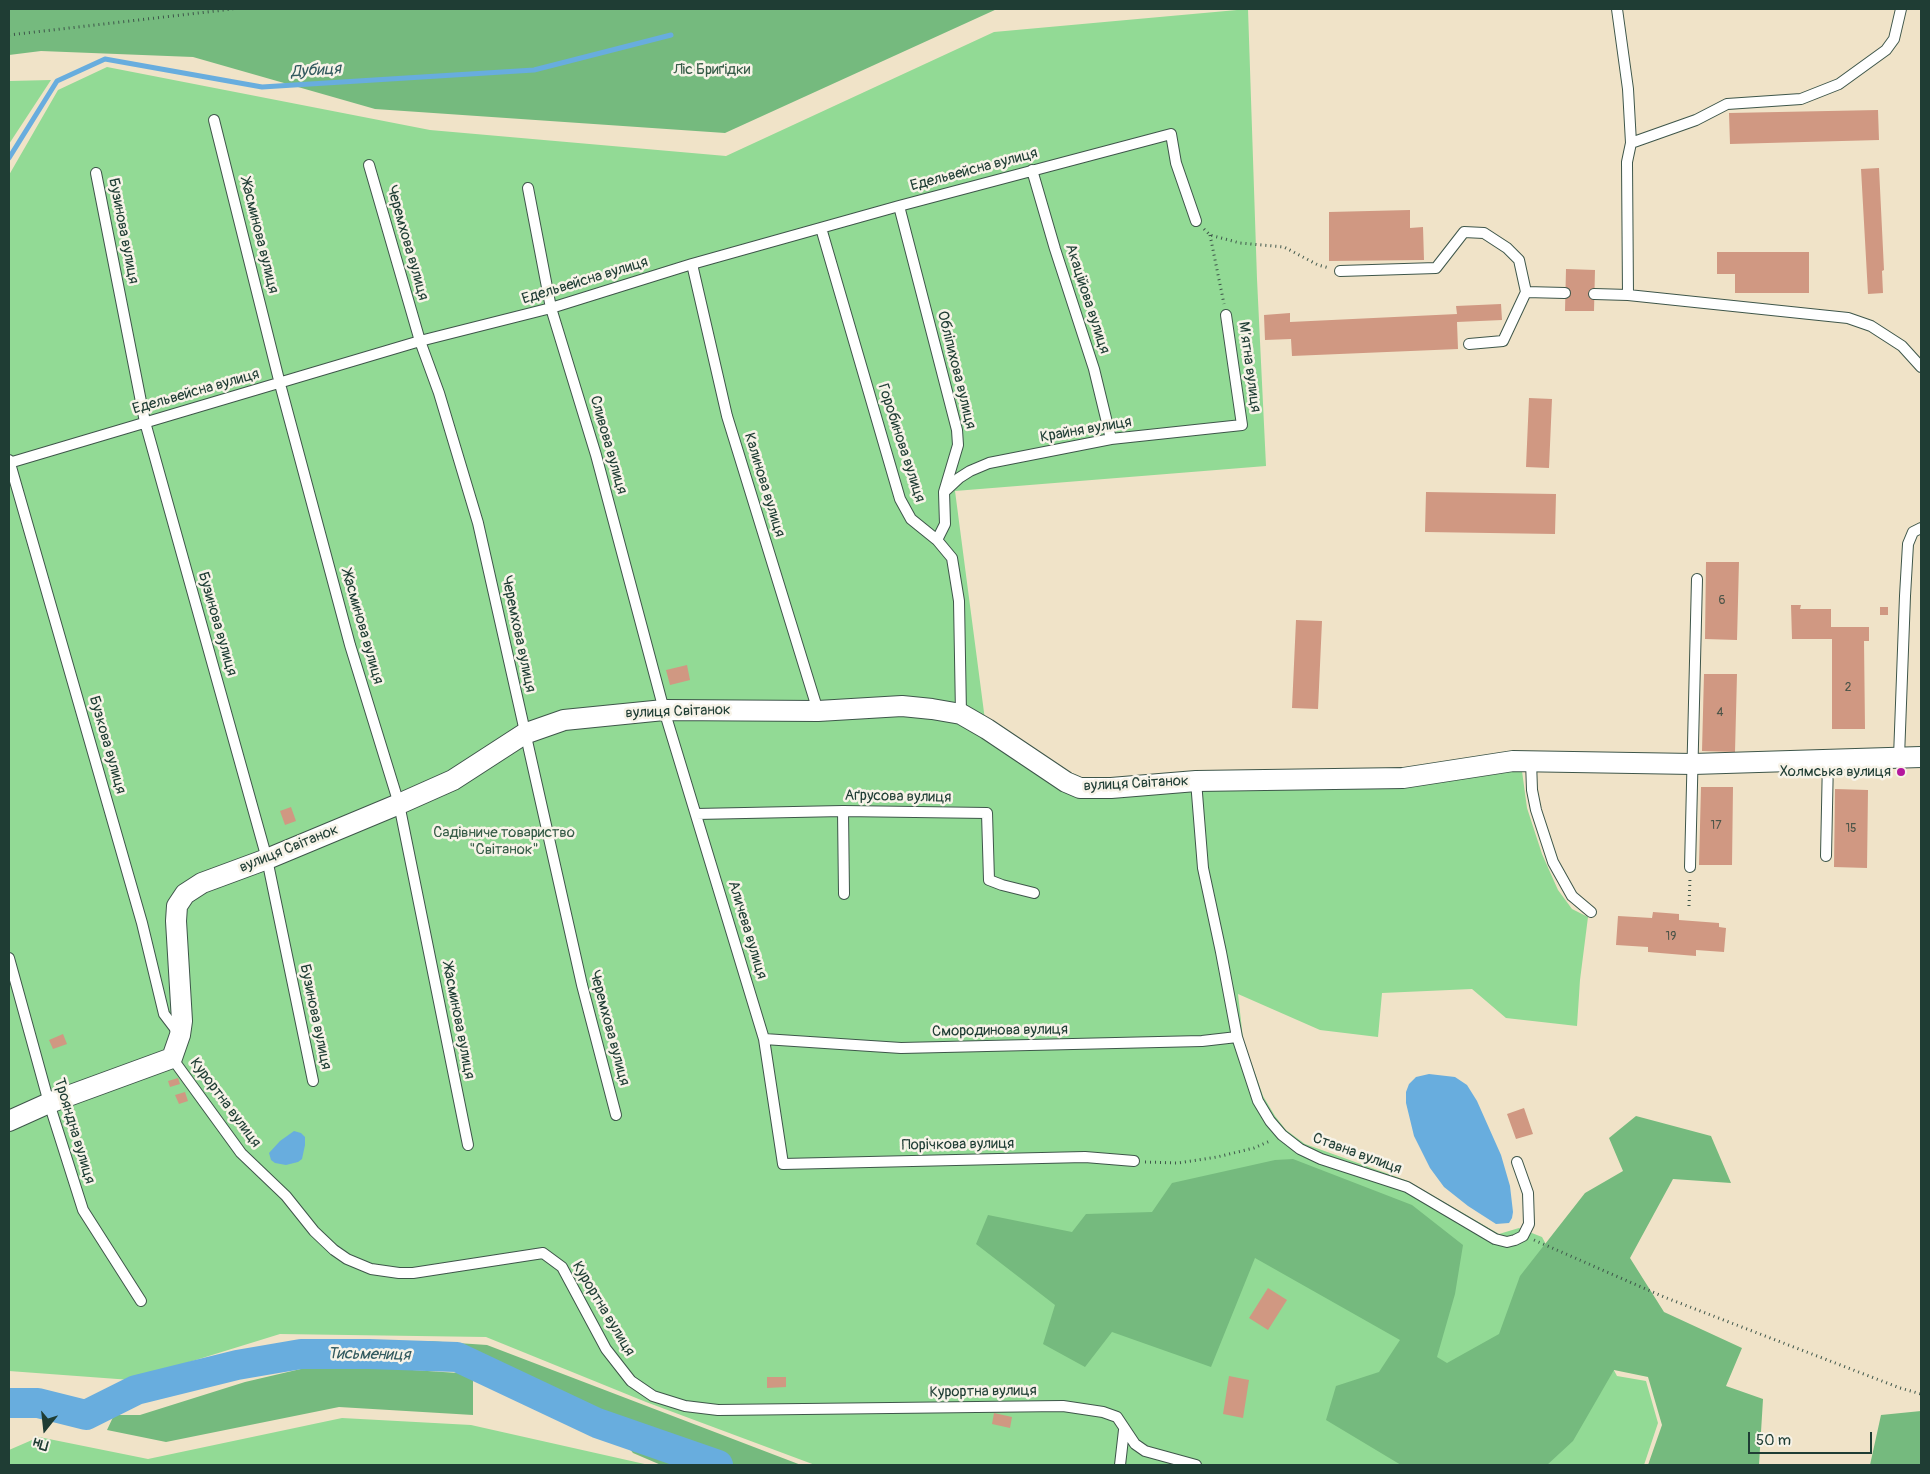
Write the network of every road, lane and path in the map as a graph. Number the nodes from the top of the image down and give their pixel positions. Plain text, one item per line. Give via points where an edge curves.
1 (233, 9) edge
2 (1617, 9) edge
3 (1901, 9) edge
4 (9, 35) edge
5 (214, 120) dead end
6 (1631, 143) junction
7 (369, 165) dead end
8 (1032, 170) junction
9 (96, 173) dead end
10 (528, 188) dead end
11 (899, 206) junction
12 (1196, 221) joint
13 (821, 228) junction
14 (1210, 235) junction
15 (692, 264) junction
16 (1340, 271) joint
17 (1526, 292) junction
18 (1565, 293) dead end
19 (1594, 294) dead end
20 (1628, 295) junction
21 (551, 308) junction
22 (1226, 314) joint
23 (420, 341) junction
24 (1470, 344) dead end
25 (1921, 367) edge
26 (280, 384) junction
27 (145, 422) junction
28 (1242, 425) joint
29 (1111, 439) junction
30 (9, 462) edge
31 (944, 492) junction
32 (1921, 528) edge
33 (937, 540) junction
34 (1697, 579) dead end
35 (664, 710) junction
36 (818, 711) junction
37 (960, 714) junction
38 (524, 734) junction
39 (1899, 757) junction
40 (1921, 757) edge
41 (1828, 759) junction
42 (1531, 761) junction
43 (1693, 764) junction
44 (1196, 781) junction
45 (399, 804) junction
46 (843, 811) junction
47 (696, 814) junction
48 (1826, 856) dead end
49 (267, 859) junction
50 (1690, 867) joint
51 (1034, 893) dead end
52 (844, 894) dead end
53 (1689, 906) dead end
54 (1591, 912) dead end
55 (9, 958) edge
56 (180, 1035) junction
57 (1236, 1037) junction
58 (764, 1039) junction
59 (172, 1058) junction
60 (313, 1081) dead end
61 (49, 1103) junction
62 (616, 1115) dead end
63 (9, 1121) edge
64 (1282, 1135) junction
65 (468, 1145) dead end
66 (1134, 1162) joint
67 (1517, 1162) dead end
68 (783, 1164) joint
69 (1523, 1236) junction
70 (140, 1301) dead end
71 (1921, 1394) edge
72 (1124, 1430) junction
73 (1120, 1465) edge
74 (1196, 1465) edge

1 - 4 path
2 - 6 lane via 1628,89
3 - 6 lane via 1894,39 1886,50 1839,84 1801,99 1727,104 1696,120
5 - 26 lane, Жасминова вулиця
6 - 20 lane via 1627,162
7 - 23 lane, Черемхова вулиця
8 - 11 lane, Едельвейсна вулиця
8 - 12 lane, Едельвейсна вулиця via 1171,134 1176,163
8 - 29 lane, Акаційова вулиця via 1094,369
9 - 27 lane, Бузинова вулиця
10 - 21 lane, Сливова вулиця
11 - 13 lane, Едельвейсна вулиця
11 - 31 lane, Обліпихова вулиця via 957,430 958,445
12 - 14 path
13 - 15 lane, Едельвейсна вулиця
13 - 33 lane, Горобинова вулиця via 900,499 911,519
14 - 16 path via 1240,243 1284,247 1318,265
14 - 22 path
15 - 21 lane, Едельвейсна вулиця
15 - 36 lane, Калинова вулиця via 727,416
16 - 17 lane via 1436,268 1464,232 1484,233 1519,260
17 - 18 lane
17 - 24 lane via 1503,341
19 - 20 lane
20 - 25 lane via 1848,318 1871,326 1902,346
21 - 23 lane, Едельвейсна вулиця
21 - 35 lane, Сливова вулиця via 596,455
22 - 28 lane, Мʼятна вулиця
23 - 26 lane, Едельвейсна вулиця
23 - 38 lane, Черемхова вулиця via 478,523
26 - 27 lane, Едельвейсна вулиця
26 - 45 lane, Жасминова вулиця via 350,645
27 - 30 lane, Едельвейсна вулиця
27 - 49 lane, Бузинова вулиця
28 - 29 lane, Крайня вулиця
29 - 31 lane, Крайня вулиця via 989,463 959,478
30 - 56 lane, Бузкова вулиця via 142,922 164,1014
31 - 33 lane, Обліпихова вулиця via 945,524
32 - 39 lane via 1913,532 1908,544
33 - 37 lane, Горобинова вулиця via 952,558 959,601
34 - 43 lane
35 - 36 street, вулиця Світанок
35 - 38 street, вулиця Світанок via 564,720
35 - 47 lane, Аличева вулиця
36 - 37 street, вулиця Світанок via 902,706
37 - 44 street, вулиця Світанок via 1080,788
38 - 45 street, вулиця Світанок via 453,780
38 - 62 lane, Черемхова вулиця via 582,985
39 - 40 street
39 - 41 street
41 - 43 street
41 - 48 lane
42 - 43 street
42 - 44 street, вулиця Світанок via 1403,778
42 - 54 lane via 1536,810 1553,862 1572,896
43 - 50 lane
44 - 57 lane, Ставна вулиця via 1203,868
45 - 49 street, вулиця Світанок
45 - 65 lane, Жасминова вулиця
46 - 47 lane, Аґрусова вулиця
46 - 51 lane, Аґрусова вулиця via 987,813 988,880
46 - 52 lane
47 - 58 lane, Аличева вулиця
49 - 56 street, вулиця Світанок via 202,884 185,894 177,906
49 - 60 lane, Бузинова вулиця
50 - 53 path
55 - 61 lane, Трояндна вулиця
56 - 59 street, вулиця Світанок
57 - 58 lane, Смородинова вулиця via 1202,1041 901,1048
57 - 64 lane, Ставна вулиця via 1258,1101
58 - 68 lane, Аличева вулиця
59 - 61 street
59 - 72 lane, Курортна вулиця via 241,1153 286,1196 314,1231 346,1259 371,1269 398,1273 463,1267 542,1253 562,1267 611,1356 631,1381 653,1396 685,1406 718,1410 1063,1406 1103,1412 1117,1418
61 - 63 street
61 - 70 lane, Трояндна вулиця via 83,1210
64 - 66 path via 1254,1148 1217,1158 1171,1164
64 - 69 lane, Ставна вулиця via 1321,1159 1407,1187 1495,1239 1506,1242
66 - 68 lane, Порічкова вулиця via 1085,1157
67 - 69 lane via 1528,1193 1529,1224
69 - 71 path via 1664,1297
72 - 73 lane
72 - 74 lane, Курортна вулиця via 1145,1451

